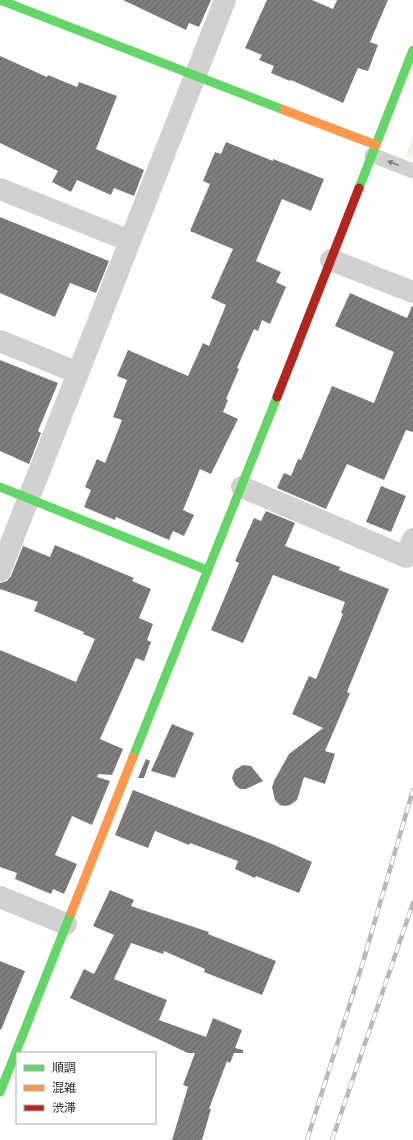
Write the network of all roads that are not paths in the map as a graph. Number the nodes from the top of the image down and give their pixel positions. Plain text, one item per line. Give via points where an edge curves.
1 (0, 0) edge
2 (225, 0) edge
3 (413, 50) edge
4 (195, 76) junction
5 (374, 150) junction
6 (413, 171) edge
7 (0, 189) edge
8 (130, 240) junction
9 (331, 260) junction
10 (413, 292) edge
11 (0, 341) edge
12 (78, 373) junction
13 (0, 487) edge
14 (242, 487) junction
15 (29, 498) junction
16 (413, 539) edge
17 (207, 570) junction
18 (0, 571) edge
19 (0, 897) edge
20 (66, 924) junction
21 (0, 1092) edge

1 - 4 street
2 - 4 street
3 - 5 street
4 - 5 street
4 - 8 street
6 -> 5 lane
5 - 9 street
7 - 8 street
8 - 12 street
9 - 10 street
9 - 14 street
11 - 12 street
12 - 15 street
13 - 15 street
14 - 16 street via 406,557
14 - 17 street
15 - 17 street
15 - 18 street
17 - 20 street
19 - 20 street
20 - 21 street

